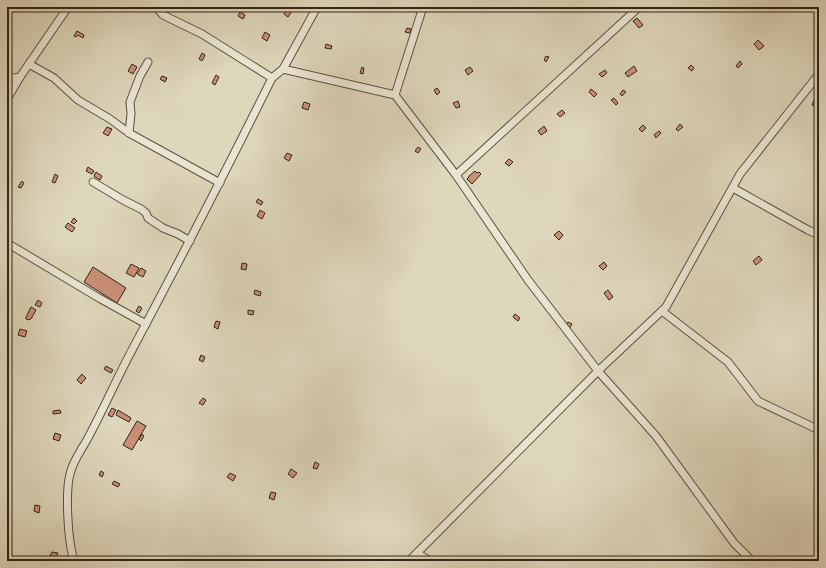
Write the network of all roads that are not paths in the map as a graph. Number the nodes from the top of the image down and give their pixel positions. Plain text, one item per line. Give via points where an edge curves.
1 (68, 7) edge
2 (156, 7) edge
3 (317, 7) edge
4 (423, 7) edge
5 (639, 7) edge
6 (148, 62) dead end
7 (28, 64) junction
8 (283, 69) junction
9 (819, 74) edge
10 (20, 77) junction
11 (272, 78) junction
12 (7, 79) edge
13 (395, 95) junction
14 (7, 99) edge
15 (129, 133) junction
16 (456, 175) junction
17 (93, 182) dead end
18 (220, 182) junction
19 (733, 188) junction
20 (819, 235) edge
21 (190, 241) junction
22 (7, 243) edge
23 (662, 311) junction
24 (146, 324) junction
25 (598, 371) junction
26 (819, 430) edge
27 (417, 553) junction
28 (74, 561) edge
29 (409, 561) edge
30 (430, 561) edge
31 (752, 561) edge

1 - 7 street
2 - 11 street via 163,15 202,34
3 - 8 street
4 - 13 street
5 - 16 street
6 - 15 street via 130,102
7 - 10 street
7 - 15 street via 54,78 78,100
8 - 11 street
8 - 13 street
9 - 19 street via 740,174
10 - 12 street
10 - 14 street
11 - 18 street
13 - 16 street
15 - 18 street
16 - 25 street via 528,280
17 - 21 street via 141,209 148,218 163,228
18 - 21 street
19 - 20 street
19 - 23 street
21 - 24 street
22 - 24 street
23 - 25 street
23 - 26 street via 728,362 758,401
24 - 28 street via 70,474 68,509
25 - 27 street
25 - 31 street via 656,436 734,543
27 - 29 street
27 - 30 street

